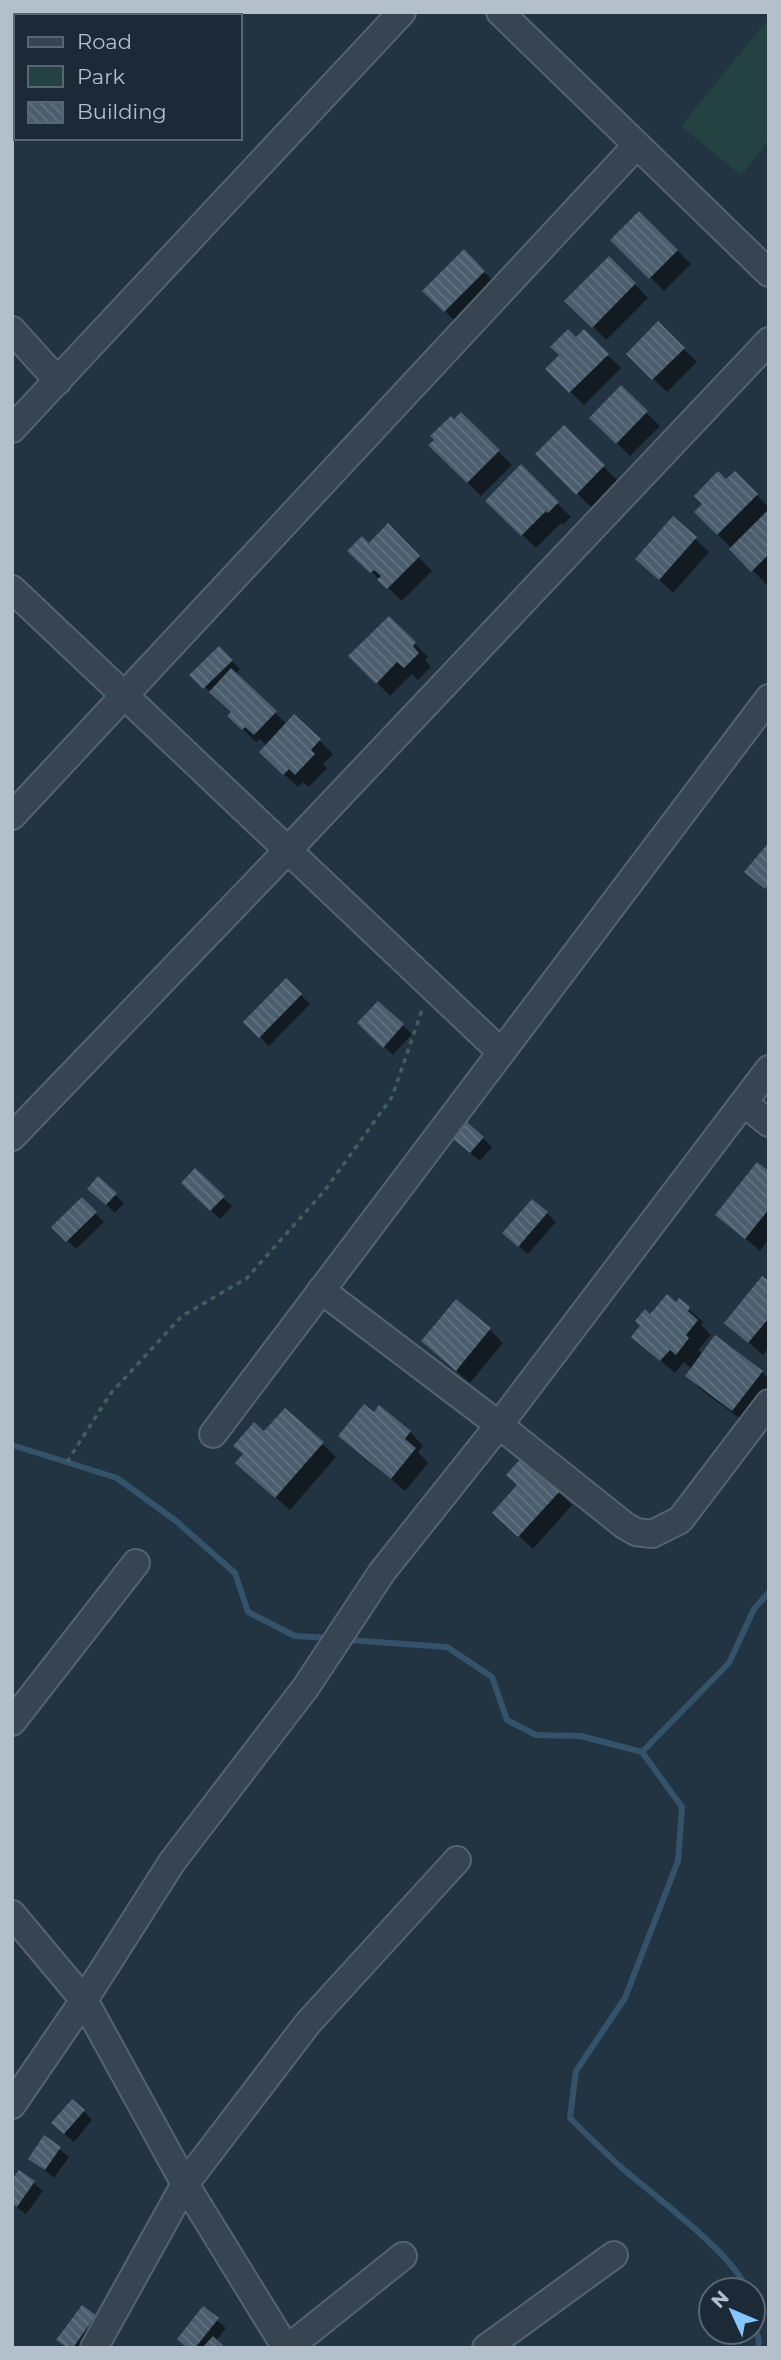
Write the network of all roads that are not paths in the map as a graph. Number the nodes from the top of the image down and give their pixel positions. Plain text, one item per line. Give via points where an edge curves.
1 (402, 12) edge
2 (499, 12) edge
3 (637, 145) junction
4 (769, 273) edge
5 (12, 330) edge
6 (769, 341) edge
7 (58, 381) junction
8 (12, 429) edge
9 (12, 589) edge
10 (125, 696) junction
11 (769, 698) edge
12 (12, 816) edge
13 (288, 850) junction
14 (501, 1052) junction
15 (769, 1069) edge
16 (744, 1103) junction
17 (769, 1123) edge
18 (12, 1137) edge
19 (321, 1290) junction
20 (769, 1403) edge
21 (499, 1425) junction
22 (213, 1434) dead end
23 (136, 1563) dead end
24 (12, 1722) edge
25 (457, 1860) dead end
26 (12, 1914) edge
27 (84, 2000) junction
28 (12, 2105) edge
29 (185, 2184) junction
30 (403, 2256) dead end
31 (614, 2256) dead end
32 (94, 2348) edge
33 (287, 2348) edge
34 (486, 2348) edge

1 - 7 street
2 - 3 street
3 - 4 street
3 - 10 street
5 - 7 street
6 - 13 street
7 - 8 street
9 - 10 street
10 - 12 street
10 - 13 street
11 - 14 street
13 - 14 street
13 - 18 street
14 - 19 street
15 - 16 street
16 - 17 street
16 - 21 street
19 - 21 street
19 - 22 street
20 - 21 street via 680,1520 652,1534 624,1525
21 - 27 street via 382,1572 306,1687 172,1862
23 - 24 street
25 - 29 street via 308,2023
26 - 27 street
27 - 28 street
27 - 29 street
29 - 32 street
29 - 33 street
30 - 33 street
31 - 34 street

